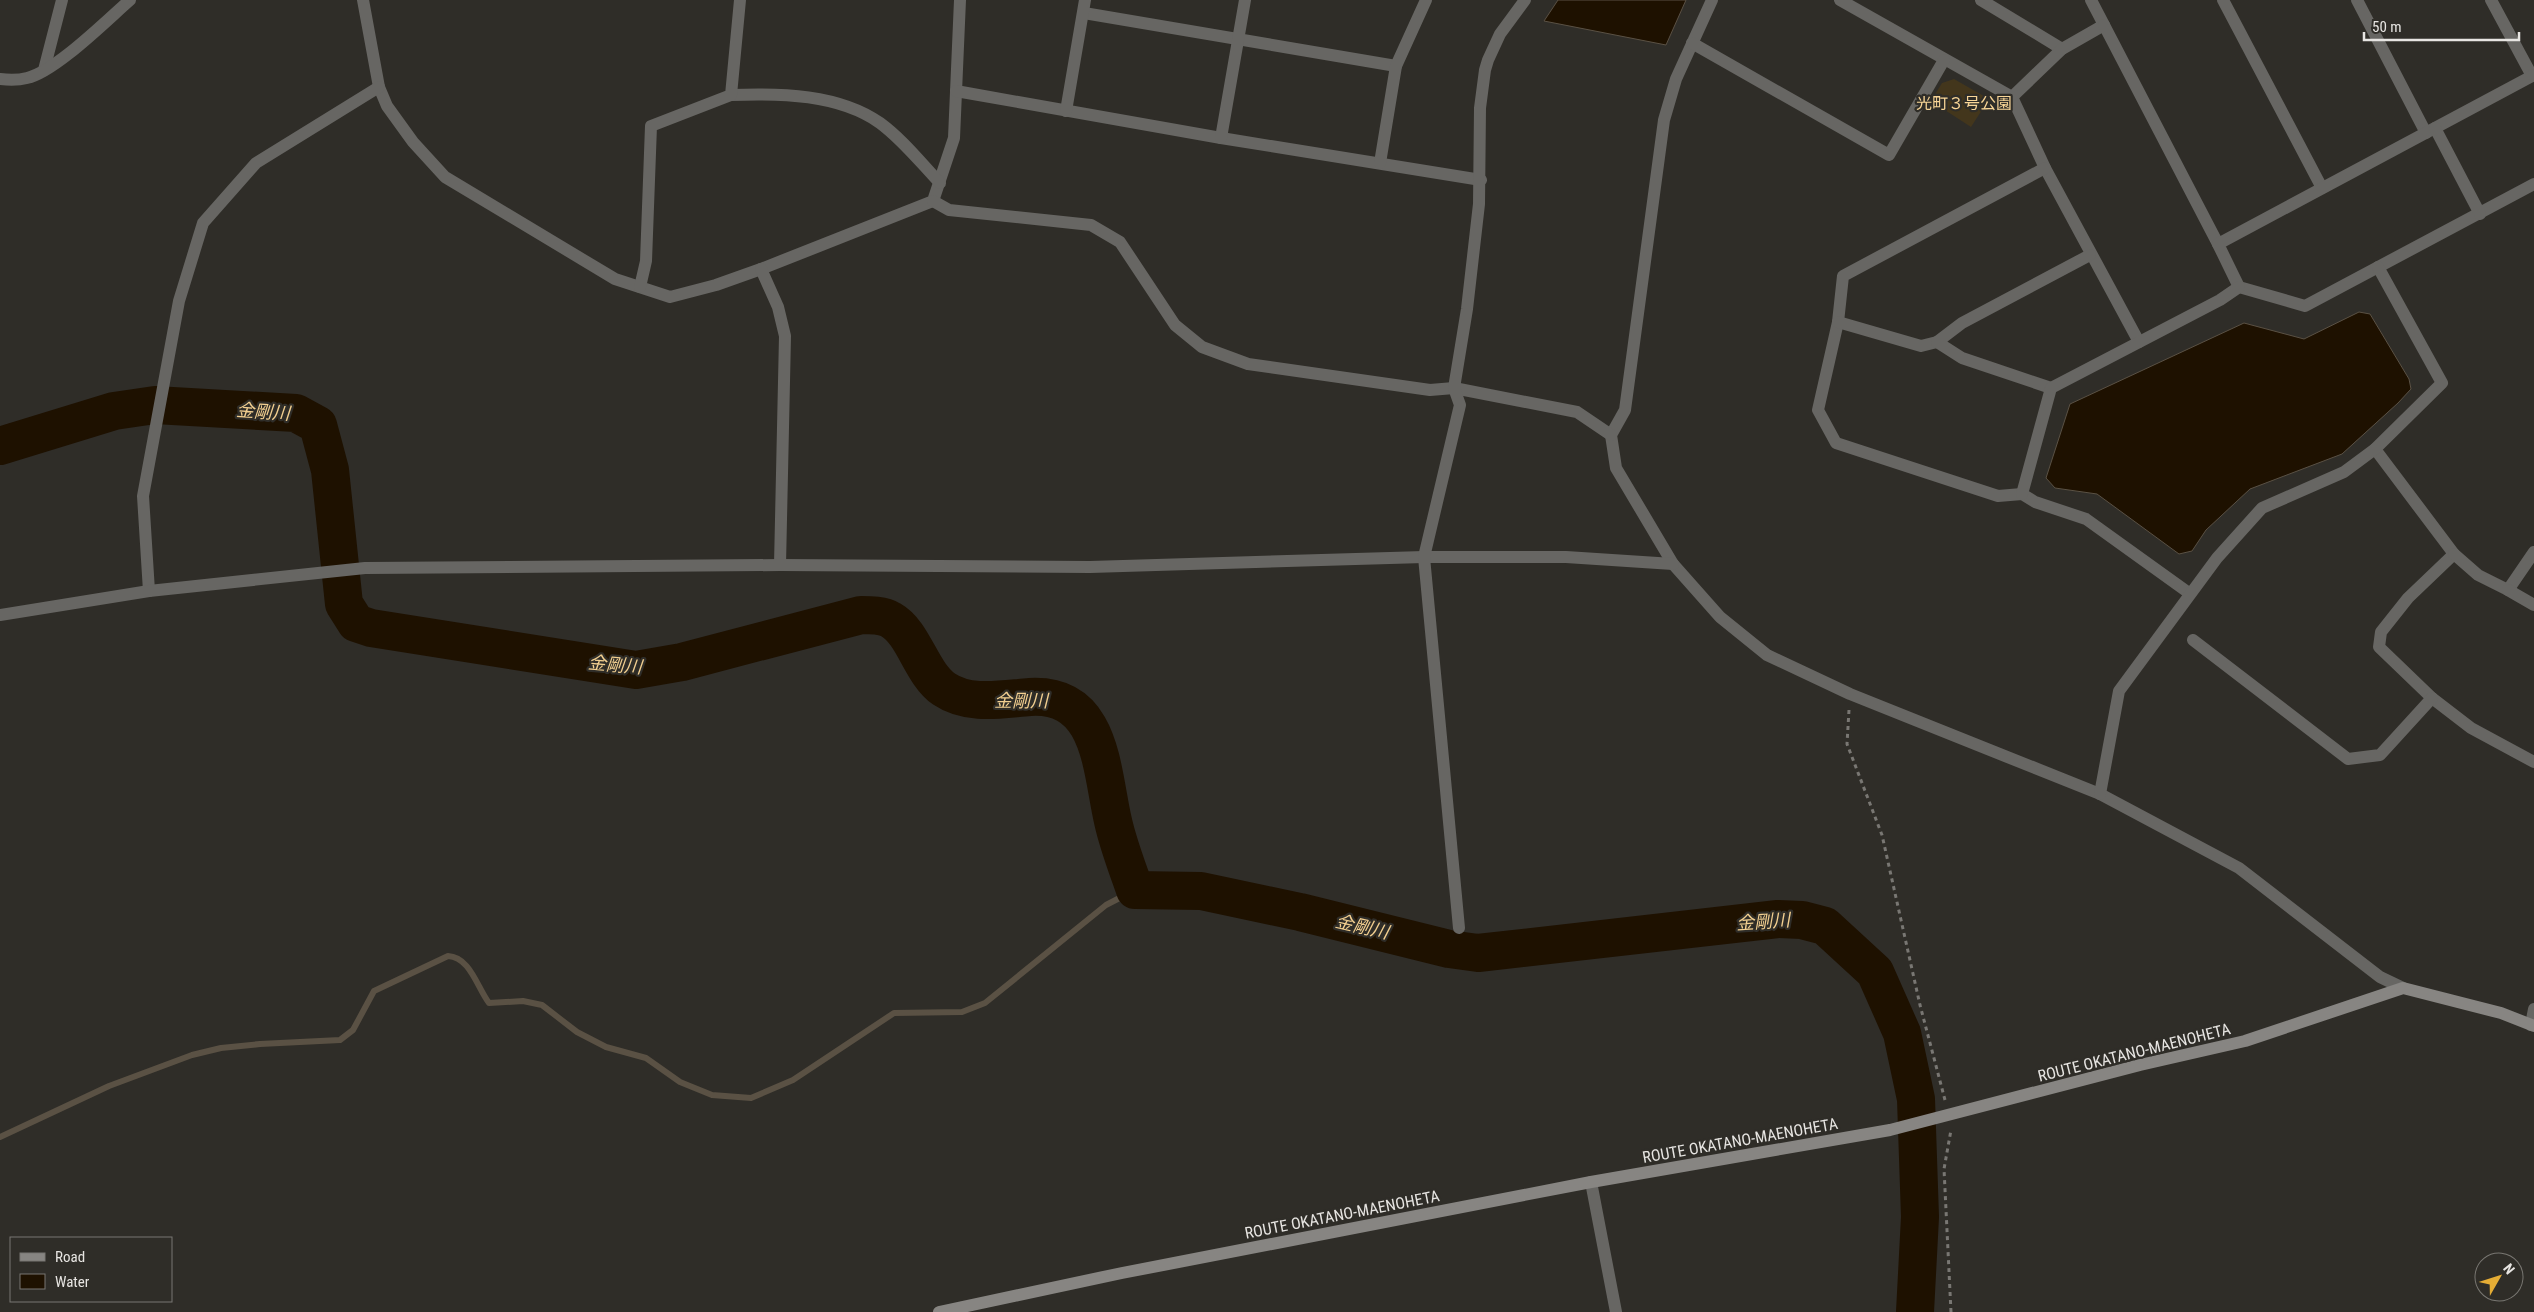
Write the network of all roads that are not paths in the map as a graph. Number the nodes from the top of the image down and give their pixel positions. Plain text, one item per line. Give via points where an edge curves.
1 (62, 0) edge
2 (130, 0) edge
3 (363, 0) edge
4 (740, 0) edge
5 (960, 0) edge
6 (1245, 0) edge
7 (1426, 0) edge
8 (1712, 0) edge
9 (1840, 0) edge
10 (1981, 0) edge
11 (2090, 0) edge
12 (2223, 0) edge
13 (2357, 0) edge
14 (2491, 0) edge
15 (1518, 2) edge
16 (1084, 6) edge
17 (2104, 25) junction
18 (1238, 38) junction
19 (1692, 43) junction
20 (2062, 48) junction
21 (1944, 60) junction
22 (1396, 66) junction
23 (44, 70) junction
24 (2533, 76) edge
25 (0, 79) edge
26 (379, 87) junction
27 (956, 91) junction
28 (731, 95) junction
29 (2012, 96) junction
30 (1066, 111) junction
31 (2430, 130) junction
32 (1222, 138) junction
33 (1380, 163) junction
34 (2045, 168) junction
35 (1481, 180) junction
36 (940, 183) junction
37 (2534, 184) edge
38 (2322, 188) junction
39 (933, 201) junction
40 (2480, 214) junction
41 (2218, 244) junction
42 (2090, 255) junction
43 (2378, 267) junction
44 (761, 269) junction
45 (640, 287) junction
46 (2239, 287) junction
47 (1838, 322) junction
48 (1937, 342) junction
49 (2139, 342) junction
50 (1454, 388) junction
51 (2051, 388) junction
52 (1611, 434) junction
53 (2375, 449) junction
54 (2022, 494) junction
55 (2534, 552) edge
56 (2454, 554) junction
57 (1424, 557) junction
58 (1673, 564) junction
59 (780, 565) junction
60 (2508, 590) junction
61 (149, 591) junction
62 (2190, 593) junction
63 (2534, 605) edge
64 (0, 615) edge
65 (2193, 640) dead end
66 (2432, 698) junction
67 (2534, 762) edge
68 (2100, 794) junction
69 (1459, 928) dead end
70 (2403, 988) junction
71 (2534, 1009) edge
72 (2532, 1026) edge
73 (1591, 1182) junction
74 (939, 1312) edge
75 (1616, 1312) edge

1 - 23 street
2 - 23 street via 81,44
3 - 26 street
4 - 28 street
5 - 27 street
6 - 18 street
7 - 22 street
8 - 19 street
9 - 21 street
10 - 20 street
11 - 17 street
12 - 38 street
13 - 31 street
14 - 24 street
15 - 35 street via 1488,60 1480,108
16 - 18 street
16 - 30 street
17 - 20 street
17 - 41 street
18 - 22 street
18 - 32 street
19 - 21 street via 1889,155
19 - 52 street via 1676,79 1664,120 1625,410
20 - 29 street
21 - 29 street
22 - 33 street
23 - 25 street via 29,78
24 - 31 street
26 - 45 street via 387,106 413,142 445,177 616,279
26 - 61 street via 256,163 202,222 179,301 143,496
27 - 30 street
27 - 36 street via 954,138
28 - 36 street via 769,94 848,107 880,124
28 - 45 street via 650,126 646,261
29 - 34 street
30 - 32 street
31 - 38 street
31 - 40 street
32 - 33 street
33 - 35 street
34 - 42 street
34 - 47 street via 1843,276
35 - 50 street via 1467,309
36 - 39 street
37 - 40 street
38 - 41 street
39 - 44 street
39 - 50 street via 948,210 1091,225 1120,242 1175,325 1202,347 1248,364 1430,390
40 - 43 street
41 - 46 street
42 - 48 street via 1962,323
42 - 49 street
43 - 46 street via 2305,306
43 - 53 street via 2442,383
44 - 45 street via 716,285 670,296
44 - 59 street via 778,307 785,336
46 - 49 street
47 - 48 street via 1921,346
47 - 54 street via 1818,410 1836,443 1998,496
48 - 51 street via 1962,358
49 - 51 street
50 - 52 street via 1577,412
50 - 57 street via 1460,405
51 - 54 street
52 - 58 street via 1616,468
53 - 56 street
53 - 62 street via 2344,472 2262,508
54 - 62 street via 2086,519
55 - 60 street
56 - 60 street via 2478,575
56 - 66 street via 2408,598 2381,632 2379,647
57 - 58 street via 1566,557
57 - 59 street via 1090,567
57 - 69 street
58 - 68 street via 1720,617 1767,655 1850,694
59 - 61 street via 365,568
60 - 63 street
61 - 64 street
62 - 68 street via 2119,691
65 - 66 street via 2348,759 2380,755
66 - 67 street via 2471,728
68 - 70 street via 2239,868 2380,977
70 - 72 main road via 2500,1013
70 - 73 main road, ROUTE OKATANO-MAENOHETA via 2245,1042 2140,1065 1949,1116 1890,1130
71 - 72 street
73 - 74 main road, ROUTE OKATANO-MAENOHETA
73 - 75 street

